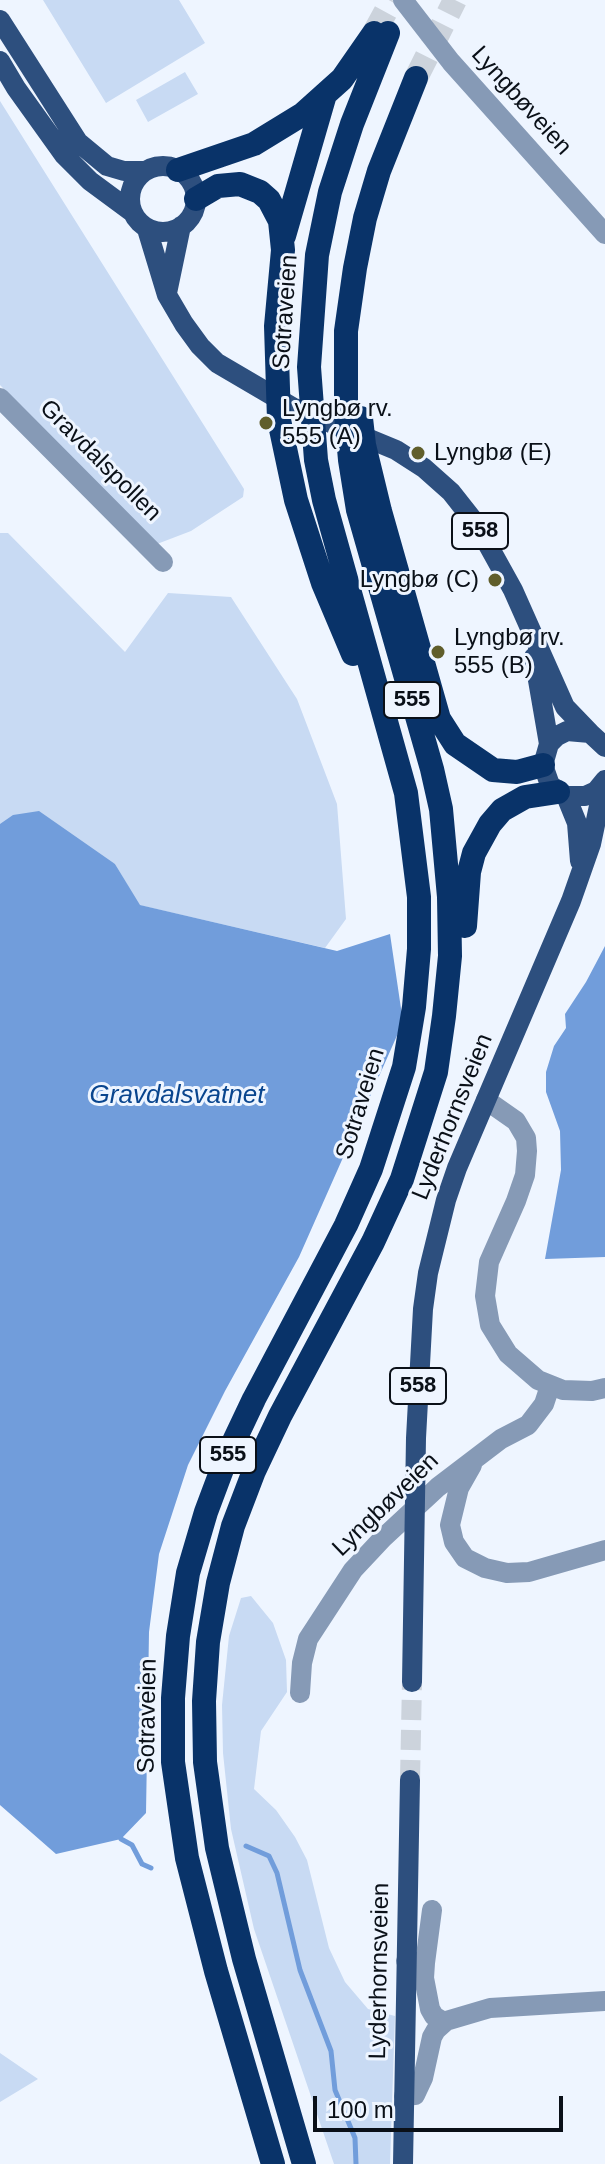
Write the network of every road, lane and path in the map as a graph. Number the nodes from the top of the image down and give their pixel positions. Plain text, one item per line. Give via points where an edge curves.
1 (403, 0) edge
2 (0, 20) edge
3 (0, 61) edge
4 (416, 78) tunnel mouth
5 (324, 98) junction
6 (178, 170) junction
7 (144, 171) junction
8 (196, 199) junction
9 (132, 212) junction
10 (181, 226) junction
11 (147, 229) junction
12 (605, 234) edge
13 (283, 238) junction
14 (167, 295) junction
15 (346, 331) junction
16 (0, 398) edge
17 (163, 562) dead end
18 (525, 619) junction
19 (597, 740) edge
20 (546, 755) junction
21 (400, 767) junction
22 (604, 781) edge
23 (562, 794) junction
24 (580, 870) junction
25 (436, 1072) junction
26 (486, 1100) junction
27 (550, 1386) junction
28 (605, 1388) edge
29 (480, 1454) junction
30 (605, 1550) edge
31 (412, 1682) tunnel mouth
32 (300, 1693) dead end
33 (410, 1780) tunnel mouth
34 (432, 1910) dead end
35 (416, 1962) junction
36 (605, 2001) edge
37 (444, 2022) junction
38 (404, 2096) junction
39 (273, 2164) edge
40 (304, 2164) edge
41 (403, 2164) edge

1 - 12 street, Lyngbøveien via 451,62
2 - 7 main road via 78,142 107,166
3 - 9 main road, 558 via 64,155
4 - 15 highway, 555 via 365,218
5 - 6 highway, 555 via 254,144
5 - 13 highway, 555
5 - 21 highway, Sotraveien / 555 via 381,33 330,192 317,255 309,367 324,500
6 - 7 main road via 167,166
6 - 8 main road via 193,186
7 - 9 main road via 131,189
8 - 10 main road
8 - 13 highway, 555 via 231,183 250,187 276,210
9 - 11 main road, 558
10 - 11 main road via 165,232
10 - 14 main road
11 - 14 main road, 558
13 - 21 highway, 555 via 276,326 284,447 323,583
14 - 18 main road, 558 via 217,363 292,407 412,459 451,492 477,525
15 - 20 highway, 555 via 364,445 439,719 455,744 493,770 517,772
15 - 25 highway, 555 via 346,414 358,510 441,809 450,956
16 - 17 street, Gravdalspollen
18 - 19 main road, 558 via 565,707
18 - 20 main road, 558 via 539,676
19 - 20 main road, 558 via 579,730 567,731 557,736
20 - 23 main road, 558 via 545,775
21 - 39 highway, Sotraveien / 555 via 419,897 414,1007 404,1067 371,1169 346,1225 227,1456 188,1573 178,1636 173,1762 187,1858
22 - 23 main road, 558 via 585,796
22 - 24 main road, Lyderhornsveien / 558
23 - 24 main road, Lyderhornsveien / 558 via 577,823
23 - 25 highway, 555 via 511,803 490,824 474,853 466,892 458,1018
24 - 26 main road, Lyderhornsveien / 558
25 - 40 highway, 555 via 402,1179 254,1471 226,1554 208,1642 205,1762 217,1848
26 - 27 street via 516,1121 527,1151 525,1175 489,1262 486,1309 508,1354
26 - 31 main road, Lyderhornsveien / 558 via 446,1200 423,1309
27 - 28 street via 575,1391
27 - 29 street, Lyngbøveien via 528,1425
29 - 30 street via 459,1488 450,1525 465,1558 507,1573 529,1572
29 - 32 street, Lyngbøveien via 383,1538 336,1593 308,1639
33 - 35 main road, Lyderhornsveien
34 - 35 street
35 - 37 street via 430,2009
35 - 38 main road, Lyderhornsveien
36 - 37 street via 490,2008
37 - 38 street via 432,2037 415,2095
38 - 41 main road, Lyderhornsveien

